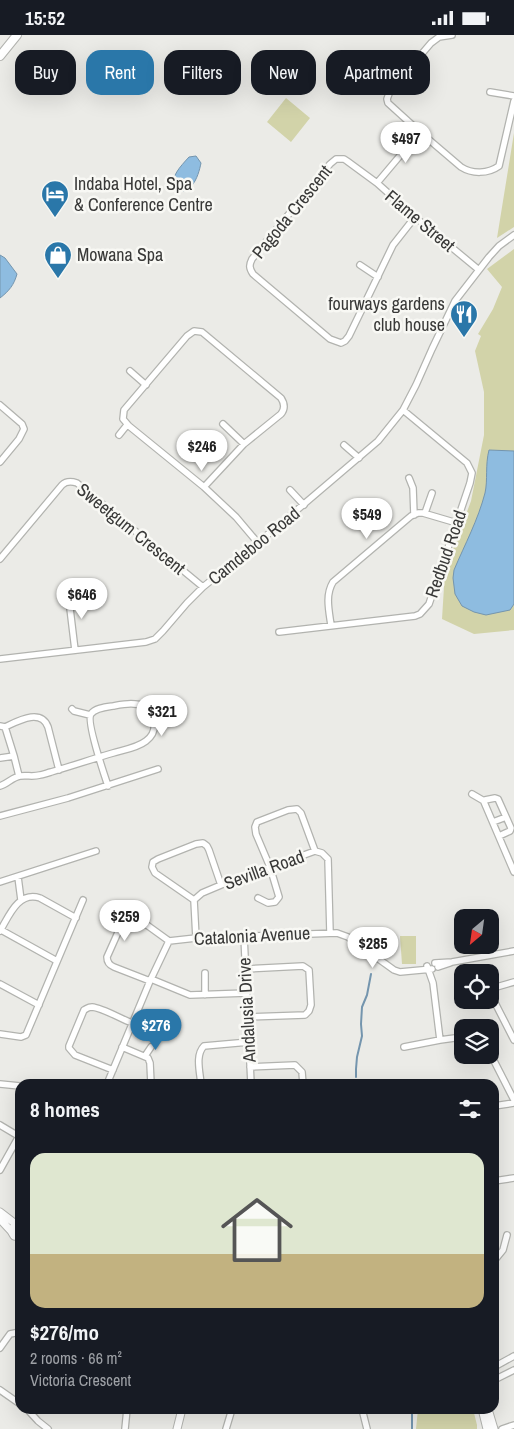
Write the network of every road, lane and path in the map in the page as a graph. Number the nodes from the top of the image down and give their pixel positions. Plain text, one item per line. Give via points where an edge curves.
1 (17, 35) edge
2 (452, 35) edge
3 (0, 56) edge
4 (490, 93) dead end
5 (514, 96) edge
6 (514, 101) edge
7 (420, 132) junction
8 (336, 159) joint
9 (377, 183) junction
10 (415, 217) junction
11 (514, 235) edge
12 (360, 265) dead end
13 (479, 270) junction
14 (378, 277) junction
15 (130, 371) dead end
16 (146, 385) junction
17 (0, 405) edge
18 (403, 410) junction
19 (223, 424) dead end
20 (127, 425) junction
21 (118, 435) dead end
22 (244, 444) junction
23 (344, 445) dead end
24 (359, 458) junction
25 (0, 462) edge
26 (409, 478) dead end
27 (204, 487) junction
28 (290, 490) dead end
29 (432, 493) dead end
30 (304, 505) junction
31 (425, 513) junction
32 (414, 515) junction
33 (457, 523) junction
34 (258, 543) junction
35 (0, 559) edge
36 (203, 587) junction
37 (68, 592) dead end
38 (331, 625) junction
39 (280, 632) dead end
40 (75, 650) junction
41 (0, 659) edge
42 (72, 709) dead end
43 (90, 715) junction
44 (2, 726) edge
45 (14, 756) junction
46 (99, 757) junction
47 (0, 758) edge
48 (59, 769) junction
49 (158, 769) dead end
50 (19, 776) junction
51 (108, 785) junction
52 (0, 786) edge
53 (472, 794) dead end
54 (484, 801) junction
55 (0, 816) edge
56 (506, 817) junction
57 (493, 822) junction
58 (499, 837) junction
59 (96, 851) dead end
60 (315, 851) junction
61 (270, 867) junction
62 (514, 872) edge
63 (18, 877) junction
64 (0, 882) edge
65 (221, 885) junction
66 (258, 897) dead end
67 (21, 900) junction
68 (83, 900) dead end
69 (194, 900) junction
70 (76, 918) junction
71 (0, 930) edge
72 (330, 933) junction
73 (244, 936) junction
74 (196, 938) junction
75 (169, 941) junction
76 (514, 951) edge
77 (57, 961) junction
78 (434, 965) junction
79 (245, 969) junction
80 (205, 973) dead end
81 (150, 980) junction
82 (0, 983) edge
83 (514, 983) edge
84 (247, 993) junction
85 (205, 995) junction
86 (38, 1005) junction
87 (248, 1017) junction
88 (132, 1023) junction
89 (511, 1028) edge
90 (0, 1034) edge
91 (454, 1038) edge
92 (440, 1039) junction
93 (514, 1040) edge
94 (249, 1042) junction
95 (122, 1047) junction
96 (151, 1047) dead end
97 (404, 1047) dead end
98 (145, 1056) junction
99 (496, 1064) edge
100 (250, 1067) junction
101 (112, 1070) junction
102 (108, 1079) edge
103 (151, 1079) edge
104 (201, 1079) edge
105 (251, 1079) edge
106 (303, 1079) edge
107 (0, 1084) edge
108 (15, 1086) edge
109 (514, 1101) edge
110 (499, 1106) edge
111 (0, 1125) edge
112 (15, 1133) edge
113 (15, 1144) edge
114 (0, 1169) edge
115 (514, 1178) edge
116 (499, 1180) edge
117 (0, 1212) edge
118 (0, 1219) edge
119 (15, 1231) edge
120 (15, 1231) edge
121 (507, 1235) dead end
122 (499, 1255) edge
123 (15, 1334) edge
124 (0, 1348) edge
125 (514, 1357) edge
126 (499, 1365) edge
127 (499, 1368) edge
128 (514, 1370) edge
129 (505, 1374) junction
130 (499, 1377) edge
131 (0, 1389) edge
132 (15, 1400) edge
133 (32, 1414) edge
134 (126, 1414) edge
135 (181, 1414) edge
136 (230, 1414) edge
137 (363, 1414) edge
138 (483, 1414) edge
139 (490, 1414) edge
140 (514, 1425) edge
141 (48, 1429) edge
142 (125, 1429) edge
143 (177, 1429) edge
144 (226, 1429) edge
145 (367, 1429) edge
146 (487, 1429) edge
147 (494, 1429) edge
148 (502, 1429) edge

1 - 3 main road
2 - 7 street via 439,37 431,43 388,95 388,103
4 - 5 street
6 - 7 street via 499,166 495,169 479,173 468,171
7 - 9 street
8 - 9 street, Flame Street via 344,159
8 - 14 street, Pagoda Crescent via 252,259 249,269 330,339 341,343 349,336
9 - 10 street, Flame Street
10 - 13 street, Flame Street
10 - 14 street, Pagoda Crescent via 393,245
11 - 13 street, Camdeboo Road
12 - 14 street
13 - 18 street, Camdeboo Road via 450,309
15 - 16 street
16 - 20 street via 124,410 123,419
16 - 22 street via 190,333 202,332 284,402 284,411
17 - 25 street via 24,429
18 - 24 street, Camdeboo Road via 378,441
18 - 33 street, Redbud Road via 470,467 471,477
19 - 22 street
20 - 21 street
20 - 27 street
22 - 27 street
23 - 24 street
24 - 30 street, Camdeboo Road
26 - 32 street via 413,488
27 - 34 street
28 - 30 street
29 - 31 street
30 - 34 street, Camdeboo Road
31 - 32 street
31 - 33 street
32 - 38 street via 333,582 328,594
33 - 38 street, Redbud Road via 432,598 420,614
34 - 36 street, Camdeboo Road
35 - 36 street, Sweetgum Crescent via 62,485 73,481
36 - 40 street, Camdeboo Road via 155,639
37 - 40 street
38 - 39 street, Redbud Road
40 - 41 street, Camdeboo Road
42 - 43 street
43 - 46 street
43 - 46 street via 96,710 132,703 147,707 154,717 155,725 146,741
44 - 45 street
44 - 48 street via 26,718 43,719
45 - 47 street
45 - 50 street
46 - 48 street
46 - 51 street
48 - 50 street via 40,775
49 - 51 street
50 - 52 street
51 - 55 street
53 - 54 street
54 - 56 street via 498,799
54 - 57 street
56 - 57 street
56 - 58 street via 511,830
57 - 58 street
58 - 62 street
59 - 63 street
60 - 61 street, Sevilla Road
60 - 61 street via 301,813 288,809 255,824
60 - 72 street, Sevilla Road via 328,859
61 - 65 street, Sevilla Road
61 - 66 street via 279,899 268,903
63 - 64 street
63 - 67 street
65 - 69 street, Sevilla Road
65 - 69 street via 209,850 203,843 153,862 155,873
67 - 70 street via 34,896
67 - 71 street
68 - 70 street
69 - 74 street
70 - 77 street
71 - 77 street
72 - 73 street, Catalonia Avenue
72 - 78 street, Catalonia Avenue via 348,937 394,971 420,971
73 - 74 street, Catalonia Avenue
73 - 79 street, Andalusia Drive
74 - 75 street, Catalonia Avenue
75 - 81 street, Catalonia Avenue
75 - 81 street via 134,915 124,919 107,957 108,962
76 - 78 street
77 - 86 street
78 - 92 street
79 - 84 street, Andalusia Drive
79 - 87 street via 304,965 309,970 311,1005 305,1015
80 - 85 street
81 - 85 street via 190,995
81 - 88 street, Catalonia Avenue
82 - 86 street
83 - 89 street via 496,986 490,993
84 - 85 street
84 - 87 street, Andalusia Drive
86 - 90 street via 26,1035
87 - 94 street, Andalusia Drive
88 - 95 street, Catalonia Avenue
88 - 101 street via 98,1009 90,1007 84,1010 69,1049 75,1055
89 - 93 street
91 - 92 street
92 - 97 street
94 - 100 street, Andalusia Drive
94 - 104 street via 204,1045 199,1054
95 - 98 street
95 - 101 street, Catalonia Avenue
96 - 98 street
98 - 103 street via 150,1061
99 - 109 street
100 - 105 street, Andalusia Drive
100 - 106 street via 295,1065 302,1071
101 - 102 street, Catalonia Avenue
107 - 108 street
109 - 110 street
111 - 112 street
113 - 114 street
115 - 116 street
117 - 119 street
118 - 120 street
121 - 122 street
123 - 124 street
125 - 126 street
127 - 129 street
128 - 129 street
129 - 130 street
131 - 132 street
133 - 141 street
134 - 142 street
135 - 143 street
136 - 144 street
137 - 145 street
138 - 146 street
139 - 147 street
140 - 148 street

